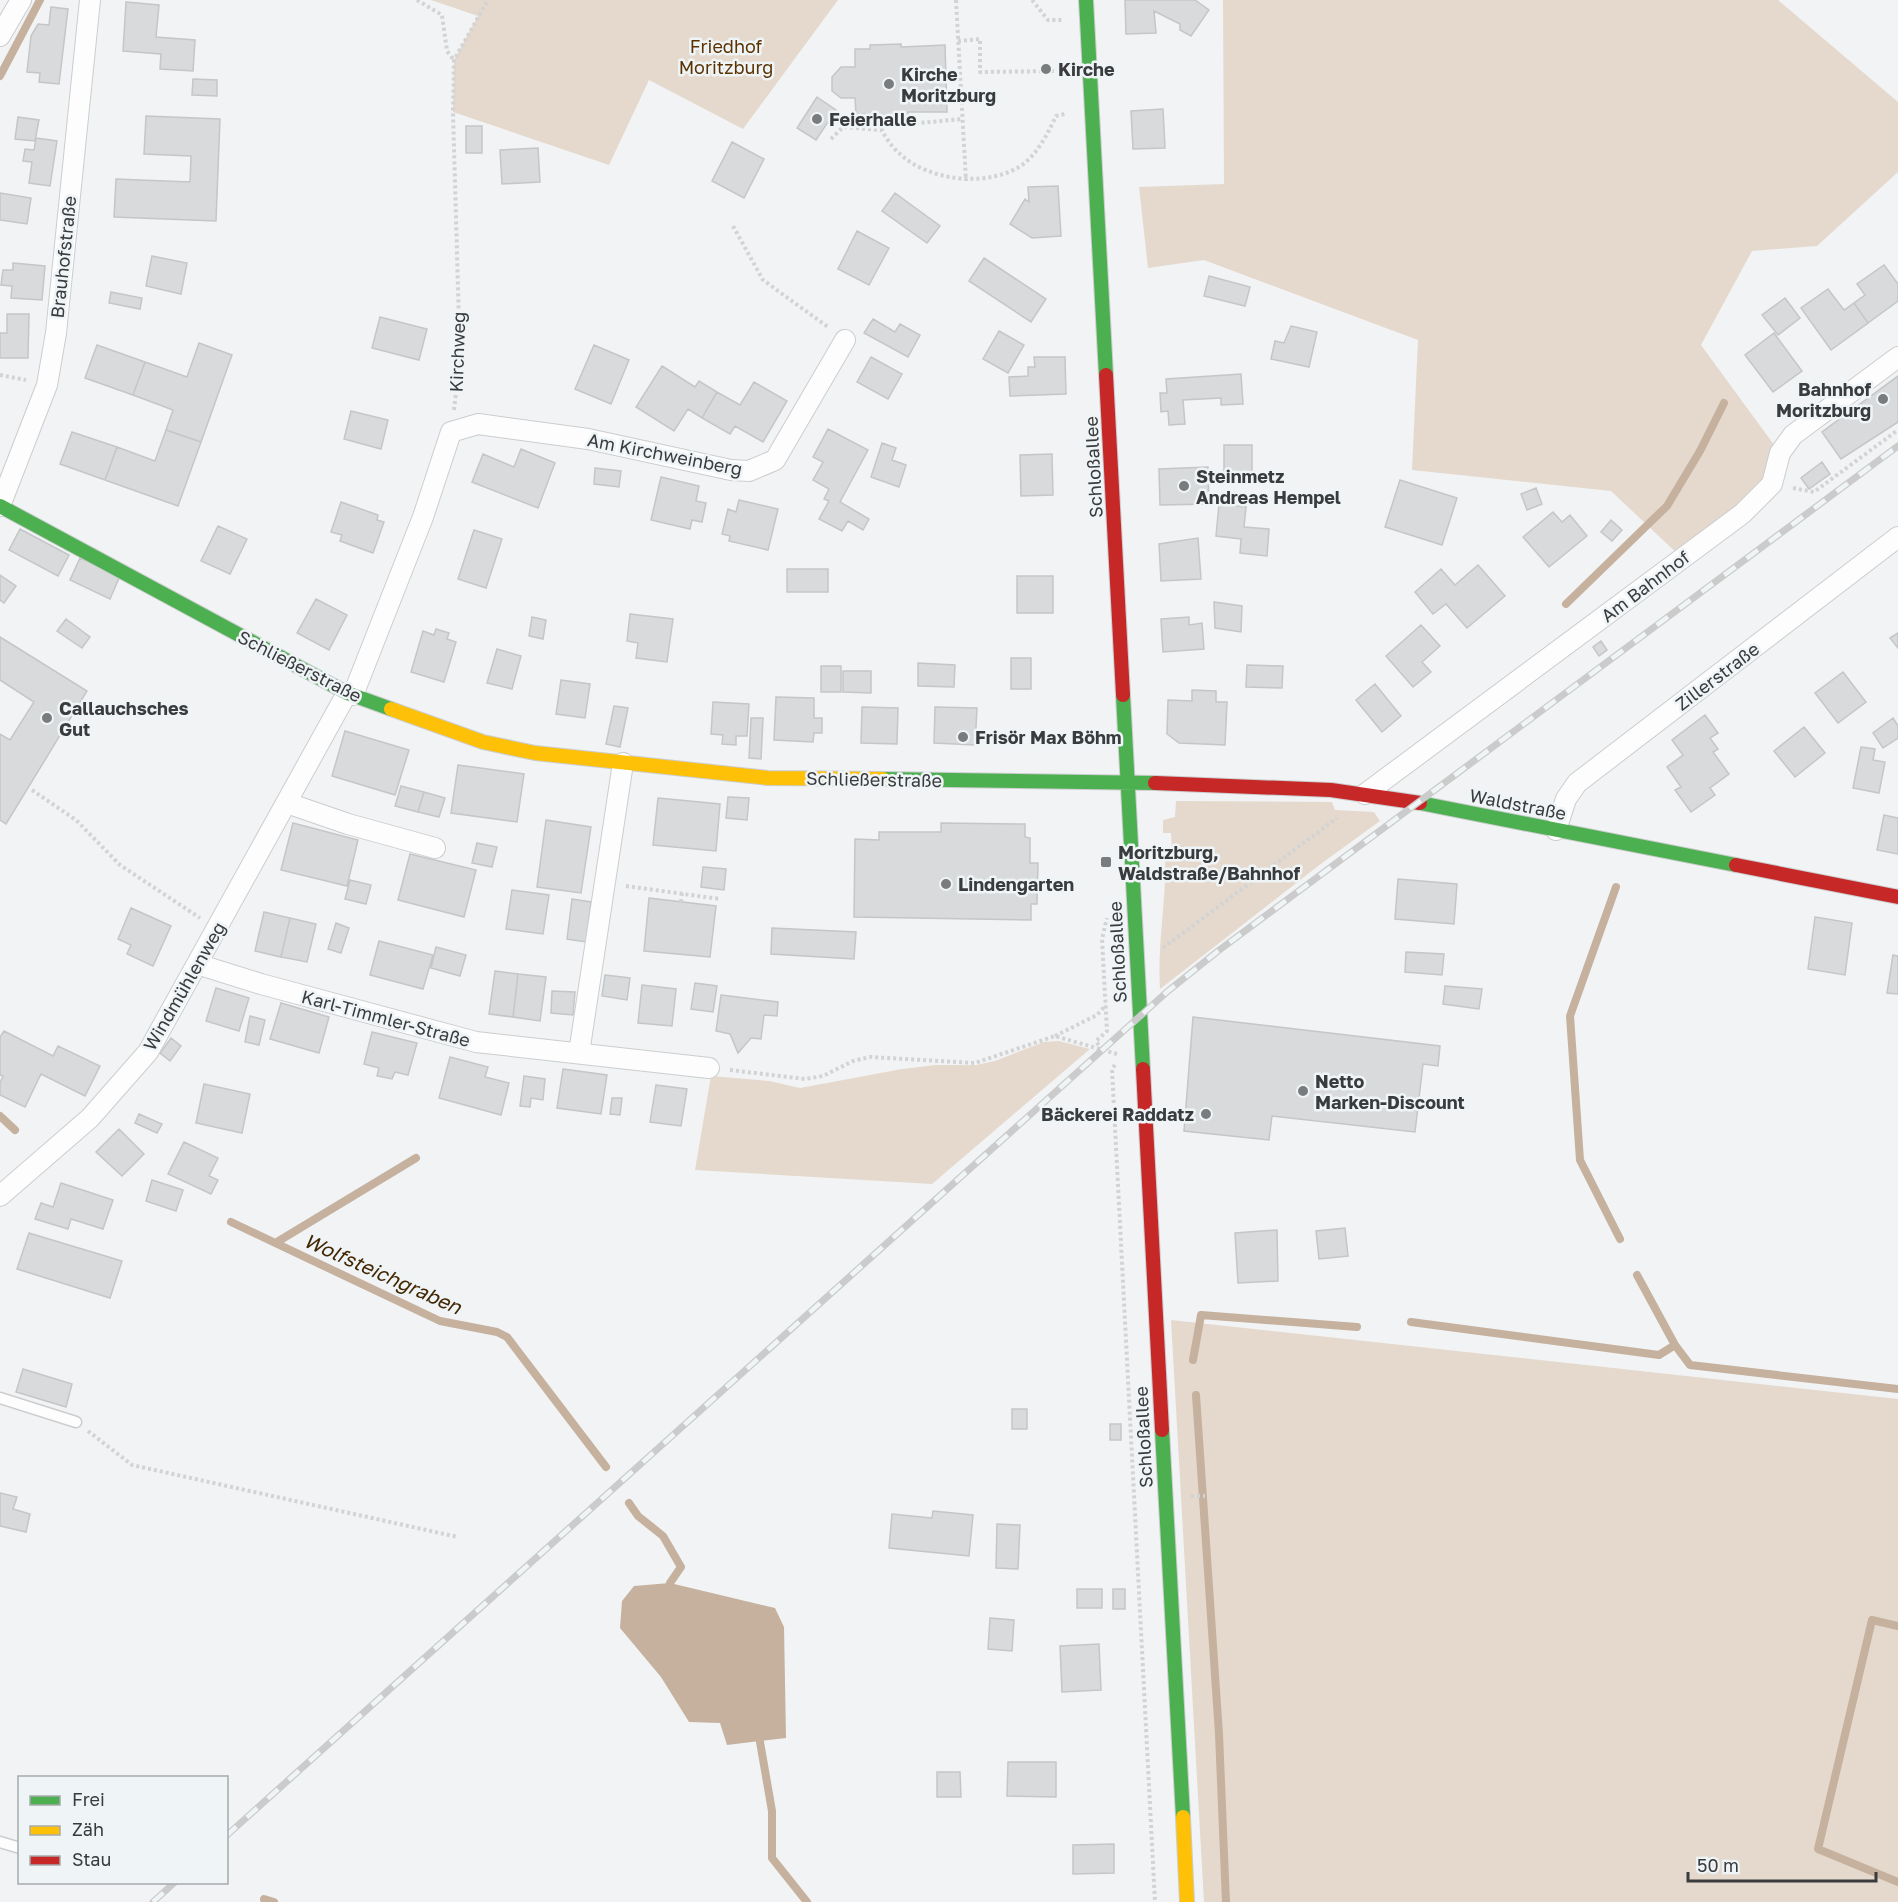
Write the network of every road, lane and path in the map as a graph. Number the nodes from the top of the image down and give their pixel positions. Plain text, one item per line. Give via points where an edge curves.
1 (21, 0) edge
2 (90, 0) edge
3 (417, 0) edge
4 (488, 0) edge
5 (956, 0) edge
6 (1032, 0) edge
7 (1086, 0) edge
8 (1087, 21) junction
9 (0, 36) edge
10 (958, 41) junction
11 (454, 60) junction
12 (1035, 72) dead end
13 (1092, 108) junction
14 (963, 119) junction
15 (881, 130) junction
16 (831, 139) dead end
17 (966, 181) junction
18 (733, 226) dead end
19 (845, 340) joint
20 (1898, 357) edge
21 (1898, 430) edge
22 (451, 432) junction
23 (1772, 484) junction
24 (0, 506) edge
25 (1898, 537) edge
26 (350, 694) junction
27 (623, 763) junction
28 (1126, 782) junction
29 (32, 790) dead end
30 (1365, 794) junction
31 (287, 802) junction
32 (1556, 830) junction
33 (435, 848) dead end
34 (605, 883) junction
35 (682, 892) junction
36 (1898, 897) edge
37 (720, 900) dead end
38 (681, 902) dead end
39 (217, 929) junction
40 (1102, 939) dead end
41 (197, 964) junction
42 (1136, 965) junction
43 (1106, 1004) junction
44 (1055, 1036) junction
45 (1102, 1050) junction
46 (579, 1053) junction
47 (1125, 1056) junction
48 (1141, 1061) junction
49 (709, 1068) joint
50 (0, 1196) edge
51 (0, 1398) edge
52 (76, 1422) joint
53 (458, 1537) dead end
54 (0, 1842) edge
55 (18, 1847) edge
56 (1155, 1902) edge
57 (1187, 1902) edge

1 - 9 street
2 - 24 street, Brauhofstraße via 56,333 47,385
3 - 11 path via 442,15 447,51
4 - 11 path, Kirchweg
5 - 10 path
6 - 8 path via 1048,20
7 - 8 street, Schloßallee
8 - 13 street, Schloßallee
10 - 12 path via 980,39 980,72
10 - 14 path
11 - 22 path, Kirchweg via 460,358
13 - 17 path via 1056,116 1044,141 1025,162 998,176
13 - 28 street, Schloßallee
14 - 15 path via 886,126
14 - 17 path
15 - 16 path via 843,127
15 - 17 path via 898,153 913,164
18 - 19 path via 763,280
19 - 22 street, Am Kirchweinberg via 775,460 749,471 588,439 478,424
20 - 23 street via 1792,435 1780,453
21 - 23 path via 1814,492
22 - 26 street via 423,517
23 - 30 street, Am Bahnhof via 1742,514
24 - 26 street, Schließerstraße
25 - 32 street, Zillerstraße via 1576,783
26 - 27 street, Schließerstraße via 483,742 535,753
26 - 31 street, Windmühlenweg
27 - 28 street, Schließerstraße via 768,777
27 - 34 street
28 - 30 street, Waldstraße
28 - 42 street, Schloßallee
29 - 39 path via 76,820 134,875
30 - 32 street, Waldstraße
30 - 42 path
31 - 33 street
31 - 39 street, Windmühlenweg
32 - 36 street, Waldstraße
34 - 35 path
34 - 46 street
35 - 37 path
35 - 38 path
39 - 41 street, Windmühlenweg
40 - 43 path
41 - 46 street, Karl-Timmler-Straße via 476,1042
41 - 50 street, Windmühlenweg via 148,1052 90,1118
42 - 48 street, Schloßallee
43 - 44 path via 1098,1015
43 - 45 path via 1107,1031 1096,1041
44 - 45 path
44 - 49 path via 975,1063 870,1057 805,1079
45 - 47 path
46 - 49 street, Karl-Timmler-Straße
47 - 48 path
47 - 56 path via 1112,1069
48 - 57 street, Schloßallee
51 - 52 lane
52 - 53 path via 132,1465
54 - 55 lane

